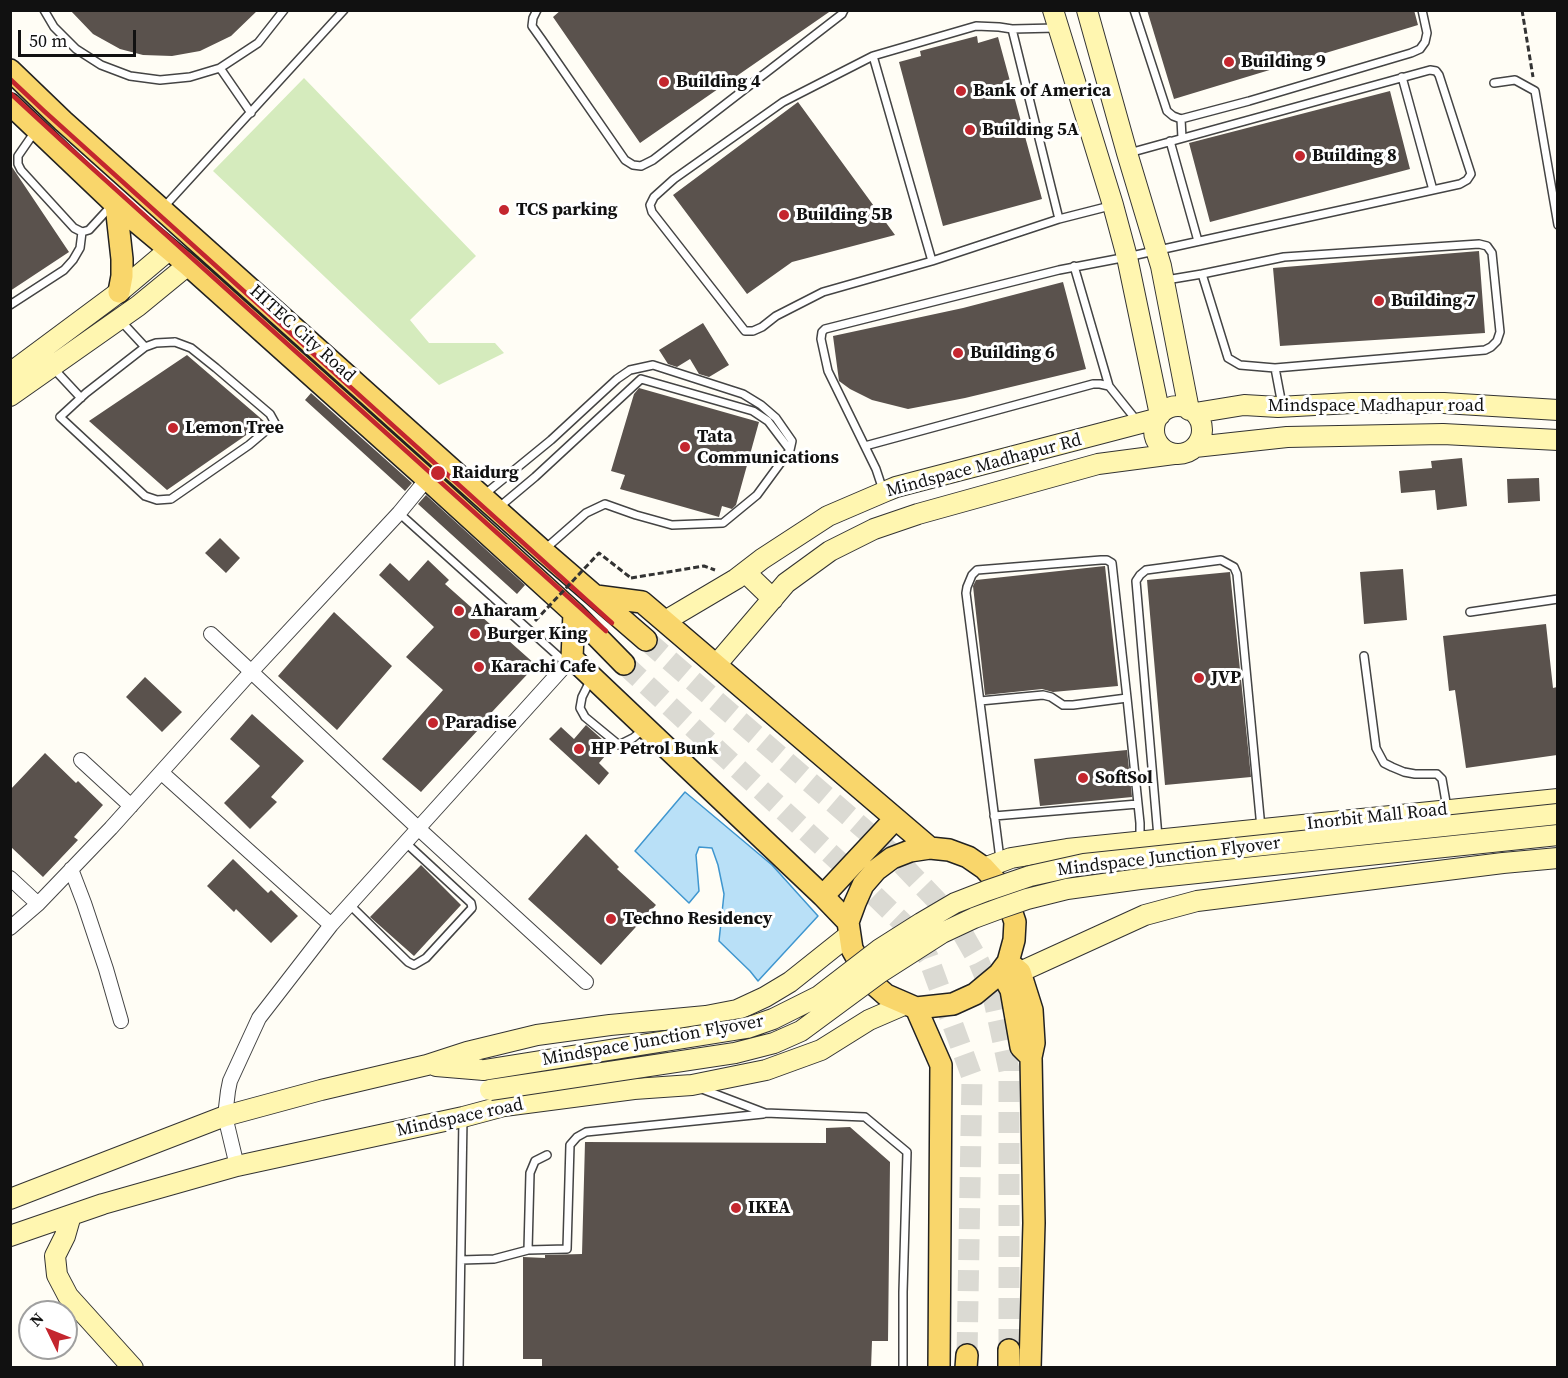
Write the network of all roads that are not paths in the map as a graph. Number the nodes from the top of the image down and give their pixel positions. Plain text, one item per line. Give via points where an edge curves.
1 (44, 10) edge
2 (284, 10) edge
3 (344, 10) edge
4 (537, 10) edge
5 (844, 10) edge
6 (1088, 10) edge
7 (1134, 10) edge
8 (1422, 10) edge
9 (1056, 19) edge
10 (1012, 29) junction
11 (873, 56) junction
12 (220, 68) junction
13 (10, 70) edge
14 (1402, 77) junction
15 (1494, 83) dead end
16 (12, 106) edge
17 (250, 113) junction
18 (1181, 119) junction
19 (37, 128) junction
20 (1182, 138) junction
21 (1170, 141) junction
22 (1127, 153) junction
23 (14, 158) edge
24 (1433, 190) junction
25 (115, 204) junction
26 (1113, 205) junction
27 (162, 210) junction
28 (1059, 219) junction
29 (1557, 225) edge
30 (82, 231) junction
31 (1198, 241) junction
32 (170, 249) junction
33 (1156, 249) junction
34 (1126, 257) junction
35 (932, 261) junction
36 (188, 265) junction
37 (1074, 266) junction
38 (1202, 274) junction
39 (1164, 280) junction
40 (119, 292) junction
41 (10, 305) edge
42 (119, 318) junction
43 (145, 346) junction
44 (52, 367) junction
45 (1275, 368) junction
46 (10, 373) edge
47 (1109, 386) junction
48 (10, 396) edge
49 (81, 398) junction
50 (1282, 407) junction
51 (1557, 410) edge
52 (1192, 411) junction
53 (1152, 419) junction
54 (1557, 440) edge
55 (865, 446) junction
56 (1196, 447) junction
57 (790, 450) junction
58 (1174, 454) junction
59 (427, 479) junction
60 (884, 492) junction
61 (490, 502) junction
62 (399, 513) junction
63 (802, 533) junction
64 (543, 551) junction
65 (823, 556) junction
66 (745, 572) junction
67 (596, 596) junction
68 (773, 599) junction
69 (1557, 599) edge
70 (1470, 612) dead end
71 (574, 613) junction
72 (665, 621) junction
73 (211, 634) dead end
74 (646, 639) tunnel mouth
75 (1364, 656) dead end
76 (570, 661) junction
77 (624, 664) tunnel mouth
78 (716, 665) junction
79 (251, 672) junction
80 (592, 677) junction
81 (1127, 698) junction
82 (980, 701) junction
83 (646, 728) junction
84 (81, 760) dead end
85 (162, 773) junction
86 (1557, 799) edge
87 (1138, 804) junction
88 (131, 806) junction
89 (1448, 810) junction
90 (1557, 814) edge
91 (994, 816) junction
92 (895, 819) junction
93 (1346, 820) junction
94 (418, 829) junction
95 (1261, 829) junction
96 (1557, 835) edge
97 (1149, 841) junction
98 (406, 843) junction
99 (930, 848) junction
100 (1557, 858) edge
101 (992, 865) junction
102 (71, 869) junction
103 (10, 878) edge
104 (1348, 882) junction
105 (823, 896) junction
106 (38, 904) junction
107 (350, 904) junction
108 (331, 925) junction
109 (10, 928) edge
110 (849, 929) junction
111 (1009, 969) junction
112 (586, 982) dead end
113 (911, 1006) junction
114 (121, 1021) dead end
115 (427, 1065) junction
116 (692, 1085) junction
117 (765, 1113) junction
118 (225, 1116) junction
119 (456, 1119) junction
120 (547, 1155) dead end
121 (237, 1166) junction
122 (10, 1199) edge
123 (71, 1215) junction
124 (10, 1236) edge
125 (528, 1250) junction
126 (461, 1260) junction
127 (133, 1368) edge
128 (459, 1368) edge
129 (903, 1368) edge
130 (939, 1368) edge
131 (1030, 1368) edge

1 - 12 lane via 54,27 76,49 101,65 130,76 190,78
2 - 12 lane via 258,43
3 - 17 lane
4 - 5 lane via 532,26 625,160 641,166
6 - 22 main road
7 - 18 lane via 1167,111
8 - 18 lane via 1427,33 1420,49
9 - 10 lane
9 - 26 main road
10 - 11 lane via 976,26
10 - 28 lane
11 - 35 lane
11 - 35 lane via 783,102 683,172 654,197 652,212 745,331 762,327 824,292
12 - 17 lane
13 - 27 main road, HITEC City Road
14 - 20 lane
14 - 24 lane
14 - 24 lane via 1430,70 1439,75 1471,174 1460,184
15 - 29 lane via 1515,80 1535,91
16 - 19 main road, HITEC City Road
17 - 27 lane
18 - 20 lane
19 - 23 lane
19 - 25 main road, HITEC City Road
20 - 21 lane
21 - 22 lane
21 - 31 lane
22 - 33 main road
23 - 30 lane via 21,171 74,228
24 - 31 lane
25 - 30 lane via 88,230
25 - 32 main road, HITEC City Road
25 - 40 main road via 122,268
26 - 28 lane
26 - 34 main road
27 - 61 main road, HITEC City Road
28 - 35 lane
30 - 41 lane via 80,248 69,265
31 - 33 lane
32 - 36 main road, HITEC City Road
32 - 40 main road
33 - 34 lane
33 - 39 main road
34 - 37 lane
34 - 53 main road
36 - 42 main road
36 - 59 main road, HITEC City Road
37 - 47 lane
37 - 55 lane via 825,328 821,339 828,371
38 - 39 lane
38 - 45 lane via 1227,358 1239,365
38 - 45 lane via 1284,257 1479,244 1488,246 1492,253 1500,332 1491,347
39 - 52 main road
40 - 46 main road
42 - 43 lane
42 - 44 main road
43 - 49 lane
43 - 49 lane via 175,342 191,348 270,414 275,423 171,499 157,500 145,496 60,417
44 - 48 main road
44 - 49 lane
45 - 50 lane
47 - 53 lane
47 - 55 lane via 1093,384
50 - 51 main road, Mindspace Madhapur road via 1444,403
50 - 52 main road, Mindspace Madhapur road via 1244,405
52 - 53 main road via 1182,406 1167,409
52 - 56 main road via 1202,430
53 - 58 main road via 1156,441 1163,450
53 - 60 main road, Mindspace Madhapur Rd
54 - 56 main road, Mindspace Madhapur road via 1443,434 1287,437
55 - 60 lane
56 - 58 main road
57 - 61 lane via 768,421 753,411 642,379 535,477
57 - 61 lane via 792,441 761,405 743,394 653,365 630,370 617,379
57 - 64 lane via 757,495 723,523 672,525 605,504 586,513
58 - 65 main road via 1098,464 918,514 874,529
59 - 62 street
59 - 71 main road, HITEC City Road
60 - 63 main road, Mindspace Madhapur Rd via 828,516
61 - 64 main road, HITEC City Road
62 - 76 lane
62 - 79 street
63 - 65 main road
63 - 66 main road, Mindspace Madhapur Rd
64 - 67 main road, HITEC City Road
65 - 68 main road via 786,583
66 - 68 main road
66 - 72 main road, Mindspace Madhapur Rd
67 - 72 main road via 642,602
67 - 74 main road, HITEC City Road
68 - 78 main road
69 - 70 lane
71 - 76 main road
71 - 77 main road, HITEC City Road
72 - 78 main road
73 - 79 street
75 - 89 lane via 1376,748 1384,763 1404,772 1437,774 1442,779
76 - 80 main road
76 - 94 street
78 - 92 main road
79 - 85 street
79 - 94 street
80 - 83 main road
80 - 83 lane via 580,708 585,717 619,745
81 - 82 lane via 1072,705 1043,695
81 - 82 lane via 1112,563 1101,560 977,570 972,575 966,593
81 - 87 lane
82 - 91 lane
83 - 105 main road
84 - 88 street
85 - 88 street
85 - 108 street
86 - 89 main road, Inorbit Mall Road
87 - 91 lane
87 - 97 lane
88 - 102 street
89 - 93 main road, Inorbit Mall Road
90 - 115 main road, Mindspace Junction Flyover, bridge via 1084,864 955,903 880,949 819,996 747,1028 484,1070
91 - 101 lane
92 - 99 main road
92 - 105 main road
93 - 95 main road, Inorbit Mall Road
93 - 104 main road
94 - 98 street
94 - 112 street
95 - 97 main road, Inorbit Mall Road
95 - 97 lane via 1237,574 1234,567 1221,560 1146,570 1136,581
96 - 119 main road, Mindspace Junction Flyover, bridge via 1140,879 1066,889 1027,899 942,933 801,1031 774,1043 735,1053 490,1090
97 - 101 main road, Inorbit Mall Road via 1066,849
98 - 107 street
98 - 107 lane via 472,908 426,958 414,965
99 - 101 main road via 949,850
99 - 110 main road via 892,858 876,870 863,885
100 - 104 main road
101 - 111 main road via 1015,922
102 - 106 street
102 - 114 street
103 - 106 street
104 - 111 main road via 1197,901 1145,915
105 - 110 main road
106 - 109 street
107 - 108 street
108 - 118 street via 259,1018 230,1081
110 - 113 main road via 852,949 870,981 886,995
110 - 115 main road via 790,982 737,1010 537,1035
111 - 113 main road via 975,994 952,1004
111 - 131 main road via 1006,981 1021,1047 1031,1058 1034,1223
113 - 116 main road, Mindspace road via 868,1020 821,1050 766,1070
113 - 130 main road via 941,1065
115 - 118 main road
116 - 117 lane
116 - 119 main road, Mindspace road via 504,1106
117 - 125 lane via 586,1132 570,1145 567,1249
117 - 129 lane via 865,1117 907,1152
118 - 121 street
118 - 122 main road
119 - 121 main road, Mindspace road
119 - 126 lane
120 - 125 lane via 535,1161 530,1173
121 - 123 main road, Mindspace road
123 - 124 main road, Mindspace road
123 - 127 main road via 55,1256 57,1275 68,1296
125 - 126 lane via 494,1259
126 - 128 lane

